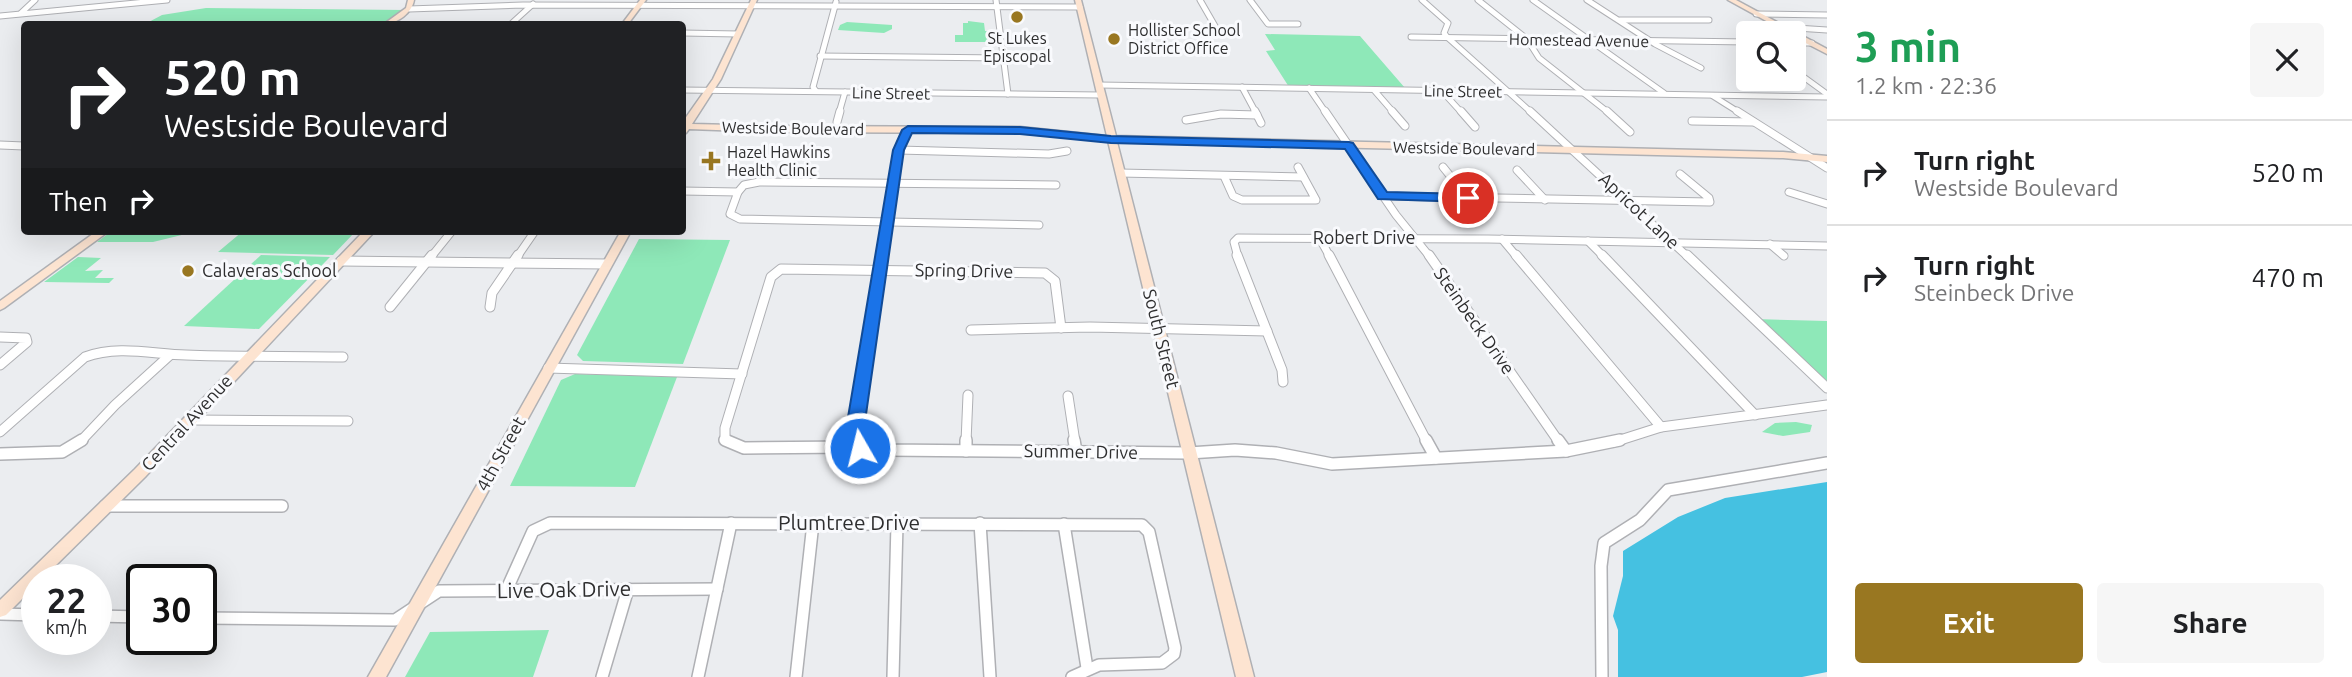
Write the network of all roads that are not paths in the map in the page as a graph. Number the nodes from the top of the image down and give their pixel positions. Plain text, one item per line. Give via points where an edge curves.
1 (35, 0) edge
2 (94, 0) edge
3 (167, 0) edge
4 (411, 0) edge
5 (544, 0) edge
6 (1200, 0) edge
7 (1250, 0) edge
8 (1422, 0) edge
9 (1478, 0) edge
10 (1533, 0) edge
11 (1587, 0) edge
12 (1731, 0) edge
13 (151, 1) edge
14 (641, 3) edge
15 (753, 3) edge
16 (836, 3) edge
17 (916, 3) edge
18 (996, 3) edge
19 (1079, 4) edge
20 (531, 5) junction
21 (85, 8) junction
22 (409, 9) junction
23 (21, 14) junction
24 (1756, 14) junction
25 (1827, 15) edge
26 (0, 16) edge
27 (1617, 20) junction
28 (1709, 20) dead end
29 (391, 21) edge
30 (515, 21) edge
31 (627, 21) edge
32 (1769, 21) edge
33 (1298, 24) dead end
34 (1806, 29) edge
35 (1827, 30) edge
36 (686, 33) edge
37 (1219, 33) dead end
38 (738, 34) junction
39 (1410, 37) dead end
40 (1447, 37) junction
41 (1527, 39) junction
42 (1590, 40) junction
43 (1806, 40) edge
44 (1649, 41) junction
45 (1736, 42) edge
46 (1806, 43) edge
47 (1812, 43) junction
48 (1827, 51) edge
49 (820, 56) junction
50 (1003, 58) junction
51 (1701, 68) dead end
52 (1806, 80) edge
53 (1242, 87) junction
54 (1309, 88) junction
55 (686, 90) edge
56 (1099, 90) junction
57 (1374, 90) junction
58 (1441, 90) junction
59 (709, 91) junction
60 (1507, 91) junction
61 (816, 92) junction
62 (845, 92) junction
63 (1584, 93) junction
64 (1008, 94) junction
65 (1665, 94) junction
66 (1712, 95) junction
67 (1827, 96) edge
68 (1257, 115) junction
69 (1186, 120) dead end
70 (1692, 121) dead end
71 (837, 122) dead end
72 (1755, 122) junction
73 (1261, 123) dead end
74 (686, 125) edge
75 (1405, 126) dead end
76 (1475, 127) dead end
77 (686, 128) edge
78 (908, 130) junction
79 (1630, 132) dead end
80 (1111, 139) junction
81 (0, 145) edge
82 (21, 146) edge
83 (1349, 146) junction
84 (898, 150) junction
85 (1067, 151) dead end
86 (1573, 151) junction
87 (1811, 157) junction
88 (1827, 159) edge
89 (1298, 167) dead end
90 (1443, 167) dead end
91 (1827, 168) edge
92 (1517, 170) dead end
93 (1120, 173) junction
94 (1680, 174) dead end
95 (1224, 176) junction
96 (1303, 177) junction
97 (892, 184) junction
98 (1056, 185) dead end
99 (686, 191) edge
100 (738, 192) junction
101 (1789, 192) dead end
102 (1383, 196) junction
103 (1468, 198) junction
104 (1545, 200) junction
105 (1629, 201) junction
106 (1827, 207) edge
107 (886, 223) junction
108 (1039, 225) dead end
109 (98, 235) edge
110 (366, 235) edge
111 (449, 235) edge
112 (532, 235) edge
113 (623, 235) edge
114 (1416, 238) junction
115 (1320, 239) junction
116 (1502, 239) junction
117 (1588, 241) junction
118 (1673, 242) junction
119 (1770, 244) junction
120 (1827, 246) edge
121 (1784, 256) dead end
122 (341, 261) junction
123 (430, 261) junction
124 (512, 263) junction
125 (607, 264) junction
126 (878, 269) junction
127 (0, 306) edge
128 (390, 307) dead end
129 (490, 307) dead end
130 (1061, 328) junction
131 (1158, 328) junction
132 (971, 330) dead end
133 (1267, 331) junction
134 (0, 337) edge
135 (170, 355) junction
136 (250, 356) junction
137 (343, 357) dead end
138 (0, 365) edge
139 (548, 368) junction
140 (742, 374) junction
141 (1283, 382) dead end
142 (1827, 388) edge
143 (968, 395) dead end
144 (1068, 396) dead end
145 (1827, 405) edge
146 (1755, 415) junction
147 (191, 421) junction
148 (348, 421) dead end
149 (1661, 427) junction
150 (0, 432) edge
151 (852, 447) junction
152 (966, 451) junction
153 (1076, 451) junction
154 (1566, 451) junction
155 (1189, 453) junction
156 (0, 454) edge
157 (1436, 458) junction
158 (1827, 463) edge
159 (105, 506) junction
160 (282, 506) dead end
161 (731, 523) junction
162 (813, 523) junction
163 (980, 523) junction
164 (897, 524) junction
165 (1064, 524) junction
166 (628, 589) junction
167 (717, 589) junction
168 (506, 590) junction
169 (416, 607) junction
170 (0, 612) edge
171 (21, 614) edge
172 (217, 618) edge
173 (1087, 668) junction
174 (377, 677) edge
175 (602, 677) edge
176 (698, 677) edge
177 (796, 677) edge
178 (893, 677) edge
179 (990, 677) edge
180 (1072, 677) edge
181 (1245, 677) edge
182 (1602, 677) edge

1 - 23 street
2 - 21 street
3 - 13 street
4 - 22 street
5 - 20 street
6 - 37 street
7 - 33 street via 1268,24
8 - 40 street via 1448,23
9 - 41 street
10 - 42 street
11 - 27 street
12 - 24 street
13 - 21 street
14 - 15 street
14 - 20 street
14 - 31 street
15 - 16 street
15 - 38 street
16 - 17 street
16 - 49 street
17 - 18 street
18 - 19 street
18 - 50 street
19 - 56 street, South Street
20 - 22 street
20 - 30 street
21 - 23 street
22 - 29 street
23 - 26 street
24 - 25 street
24 - 32 street
27 - 28 street
27 - 44 street
34 - 35 street
36 - 38 street
38 - 59 street
39 - 40 street, Homestead Avenue
40 - 41 street, Homestead Avenue
40 - 60 street, Apricot Lane
41 - 42 street, Homestead Avenue
41 - 63 street via 1533,52
42 - 44 street, Homestead Avenue
42 - 65 street
43 - 47 street
44 - 45 street, Homestead Avenue
44 - 51 street
46 - 47 street
47 - 48 street
49 - 50 street
49 - 61 street via 813,87
50 - 64 street
52 - 67 street
53 - 54 street, Line Street
53 - 56 street, Line Street
53 - 68 street
54 - 57 street, Line Street
54 - 83 street, Steinbeck Drive
55 - 59 street, Line Street
56 - 64 street, Line Street
56 - 80 street, South Street
57 - 58 street, Line Street
57 - 75 street
58 - 60 street, Line Street
58 - 76 street
59 - 61 street, Line Street
59 - 74 street
60 - 63 street, Line Street
60 - 86 street, Apricot Lane
61 - 62 street, Line Street
62 - 64 street, Line Street
62 - 71 street
63 - 65 street, Line Street
63 - 79 street
65 - 66 street, Line Street
66 - 67 street, Line Street
66 - 72 street
68 - 69 street via 1221,114
68 - 73 street
70 - 72 street
72 - 87 street
77 - 78 street, Westside Boulevard
78 - 80 street, Westside Boulevard via 1020,130
78 - 84 street
80 - 83 street, Westside Boulevard
80 - 93 street, South Street
81 - 82 street
83 - 86 street, Westside Boulevard
83 - 102 street, Steinbeck Drive
84 - 85 street
84 - 97 street
86 - 87 street, Westside Boulevard
86 - 105 street, Apricot Lane
87 - 88 street, Westside Boulevard
87 - 91 street
89 - 96 street
90 - 103 street
92 - 104 street
93 - 95 street
93 - 131 street, South Street
94 - 105 street via 1710,202
95 - 96 street
95 - 96 street via 1233,195 1242,200 1316,200
97 - 98 street
97 - 100 street via 759,182 748,183
97 - 107 street
99 - 100 street
100 - 107 street via 730,214 740,219
101 - 106 street
102 - 103 street
102 - 114 street, Steinbeck Drive
103 - 104 street
104 - 105 street
105 - 118 street, Apricot Lane
107 - 108 street
107 - 126 street
109 - 127 street
110 - 122 street, Central Avenue
111 - 123 street
112 - 124 street
113 - 125 main road, 4th Street
114 - 115 street, Robert Drive
114 - 116 street, Robert Drive
114 - 154 street, Steinbeck Drive
115 - 133 street, Robert Drive via 1234,240
115 - 157 street
116 - 117 street, Robert Drive
116 - 149 street
117 - 118 street, Robert Drive
117 - 146 street
118 - 119 street, Robert Drive
118 - 142 street, Apricot Lane
119 - 120 street, Robert Drive
119 - 121 street
122 - 123 street
122 - 136 street, Central Avenue
123 - 124 street
123 - 128 street
124 - 125 street
124 - 129 street via 492,293
125 - 139 main road, 4th Street
126 - 130 street, Spring Drive via 1045,273 1055,281
126 - 140 street, Spring Drive via 781,269 771,278
126 - 151 street
130 - 131 street
130 - 132 street
131 - 133 street
131 - 155 street, South Street
133 - 141 street
134 - 138 street via 26,338 27,342
135 - 136 street
135 - 150 street via 114,350 85,357
135 - 156 street via 77,445 62,452
136 - 137 street
136 - 147 street, Central Avenue
139 - 140 street
139 - 169 main road, 4th Street
140 - 151 street, Summer Drive via 725,428 727,441 744,448
143 - 152 street
144 - 153 street
145 - 146 street, Summer Drive
146 - 149 street, Summer Drive
147 - 148 street
147 - 159 street, Central Avenue
149 - 154 street, Summer Drive
151 - 152 street, Summer Drive
152 - 153 street, Summer Drive
153 - 155 street, Summer Drive
154 - 157 street, Summer Drive
155 - 157 street, Summer Drive via 1276,453 1332,464
155 - 181 street, South Street
158 - 182 street via 1668,490 1640,520 1604,543
159 - 160 street
159 - 170 street, Central Avenue
161 - 162 street, Plumtree Drive
161 - 167 street
161 - 168 street, Plumtree Drive via 541,525 529,538
162 - 164 street, Plumtree Drive
162 - 177 street
163 - 164 street, Plumtree Drive
163 - 165 street, Plumtree Drive
163 - 179 street
164 - 178 street
165 - 173 street
165 - 173 street, Plumtree Drive via 1137,524 1147,530 1172,635 1174,654 1162,663
166 - 167 street, Live Oak Drive
166 - 168 street, Live Oak Drive
166 - 175 street
167 - 176 street
168 - 169 street, Live Oak Drive via 439,591
169 - 172 street, Live Oak Drive via 395,620
169 - 174 main road, 4th Street
170 - 171 street
173 - 180 street

